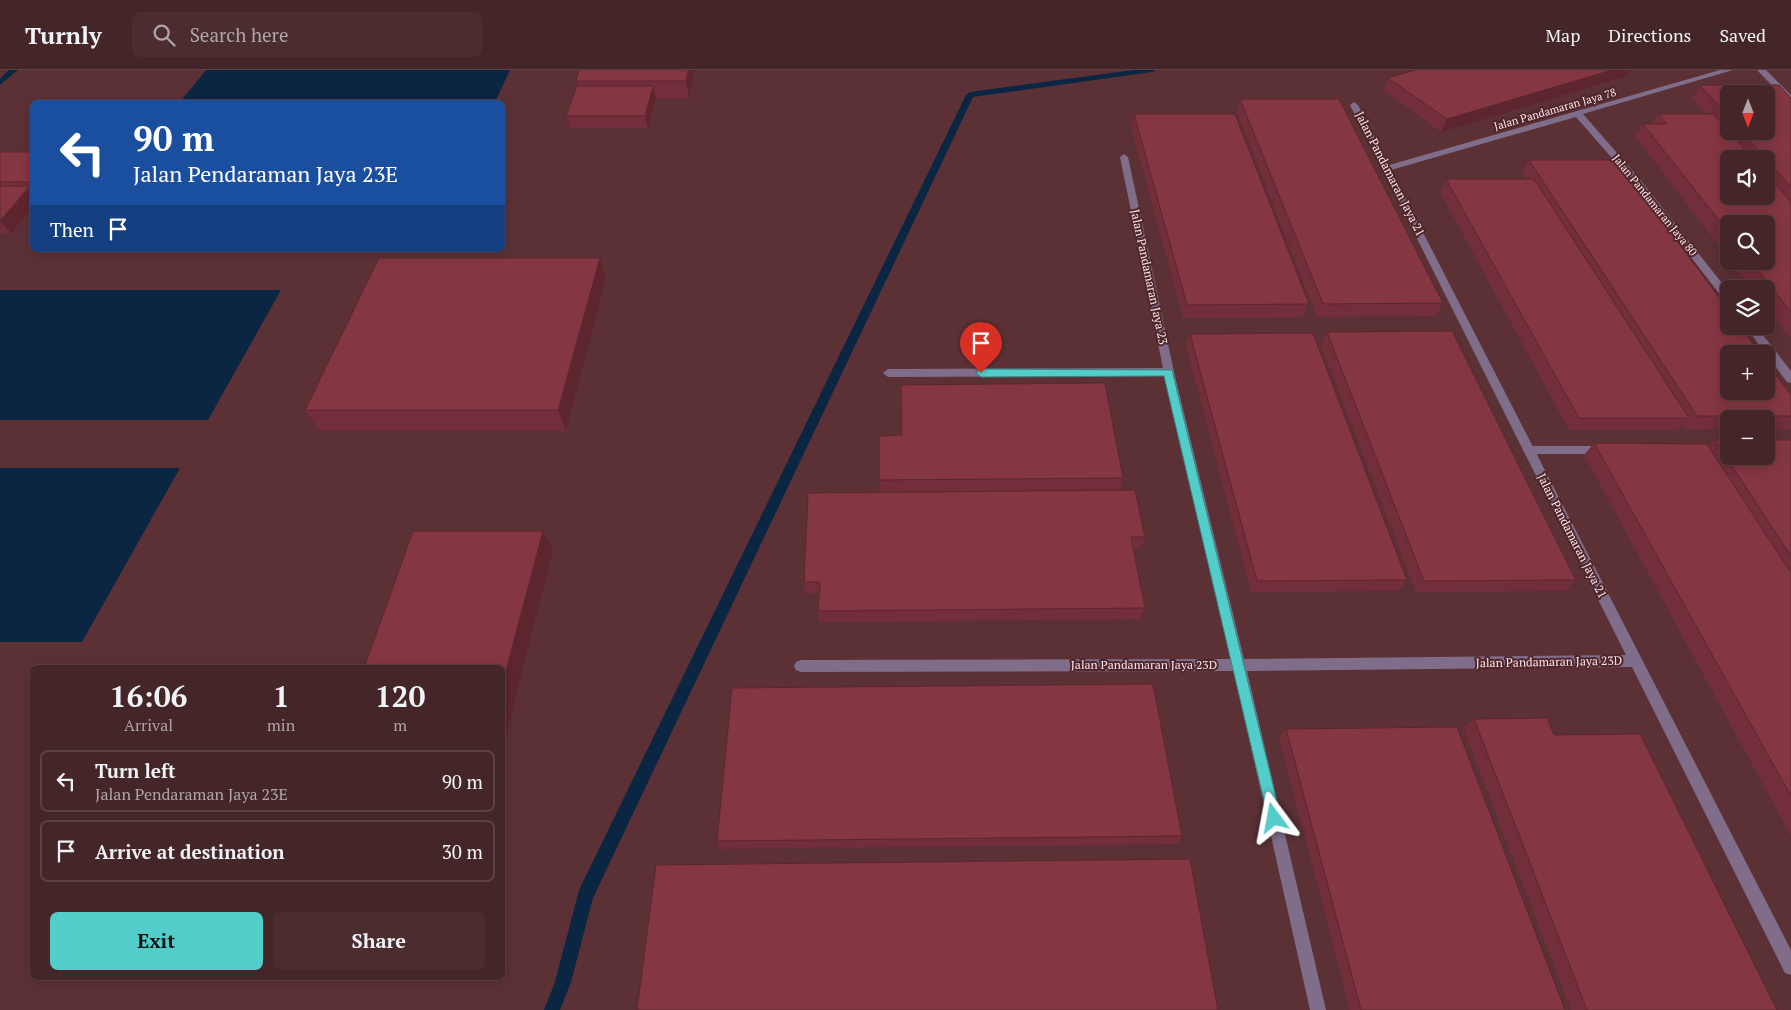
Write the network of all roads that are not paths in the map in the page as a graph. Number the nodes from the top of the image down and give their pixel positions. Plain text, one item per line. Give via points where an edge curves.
1 (1730, 70) edge
2 (1761, 70) edge
3 (1791, 100) edge
4 (1354, 105) dead end
5 (1578, 114) junction
6 (1124, 157) dead end
7 (1387, 168) junction
8 (1720, 288) edge
9 (1757, 335) edge
10 (1168, 372) junction
11 (888, 373) dead end
12 (1791, 380) edge
13 (1528, 450) junction
14 (1616, 450) edge
15 (1636, 661) junction
16 (1239, 665) junction
17 (801, 666) dead end
18 (1791, 967) edge
19 (1318, 1010) edge

1 - 5 street, Jalan Pandamaran Jaya 78
2 - 3 street
4 - 7 street, Jalan Pandamaran Jaya 21
5 - 7 street, Jalan Pandamaran Jaya 78
5 - 8 street, Jalan Pandamaran Jaya 80 via 1635,179
6 - 10 street, Jalan Pandamaran Jaya 23
7 - 13 street, Jalan Pandamaran Jaya 21
9 - 12 street
10 - 11 street
10 - 16 street, Jalan Pandamaran Jaya 23
13 - 14 street
13 - 15 street, Jalan Pandamaran Jaya 21
15 - 16 street, Jalan Pandamaran Jaya 23D
15 - 18 street, Jalan Pandamaran Jaya 21
16 - 17 street, Jalan Pandamaran Jaya 23D
16 - 19 street, Jalan Pandamaran Jaya 23

